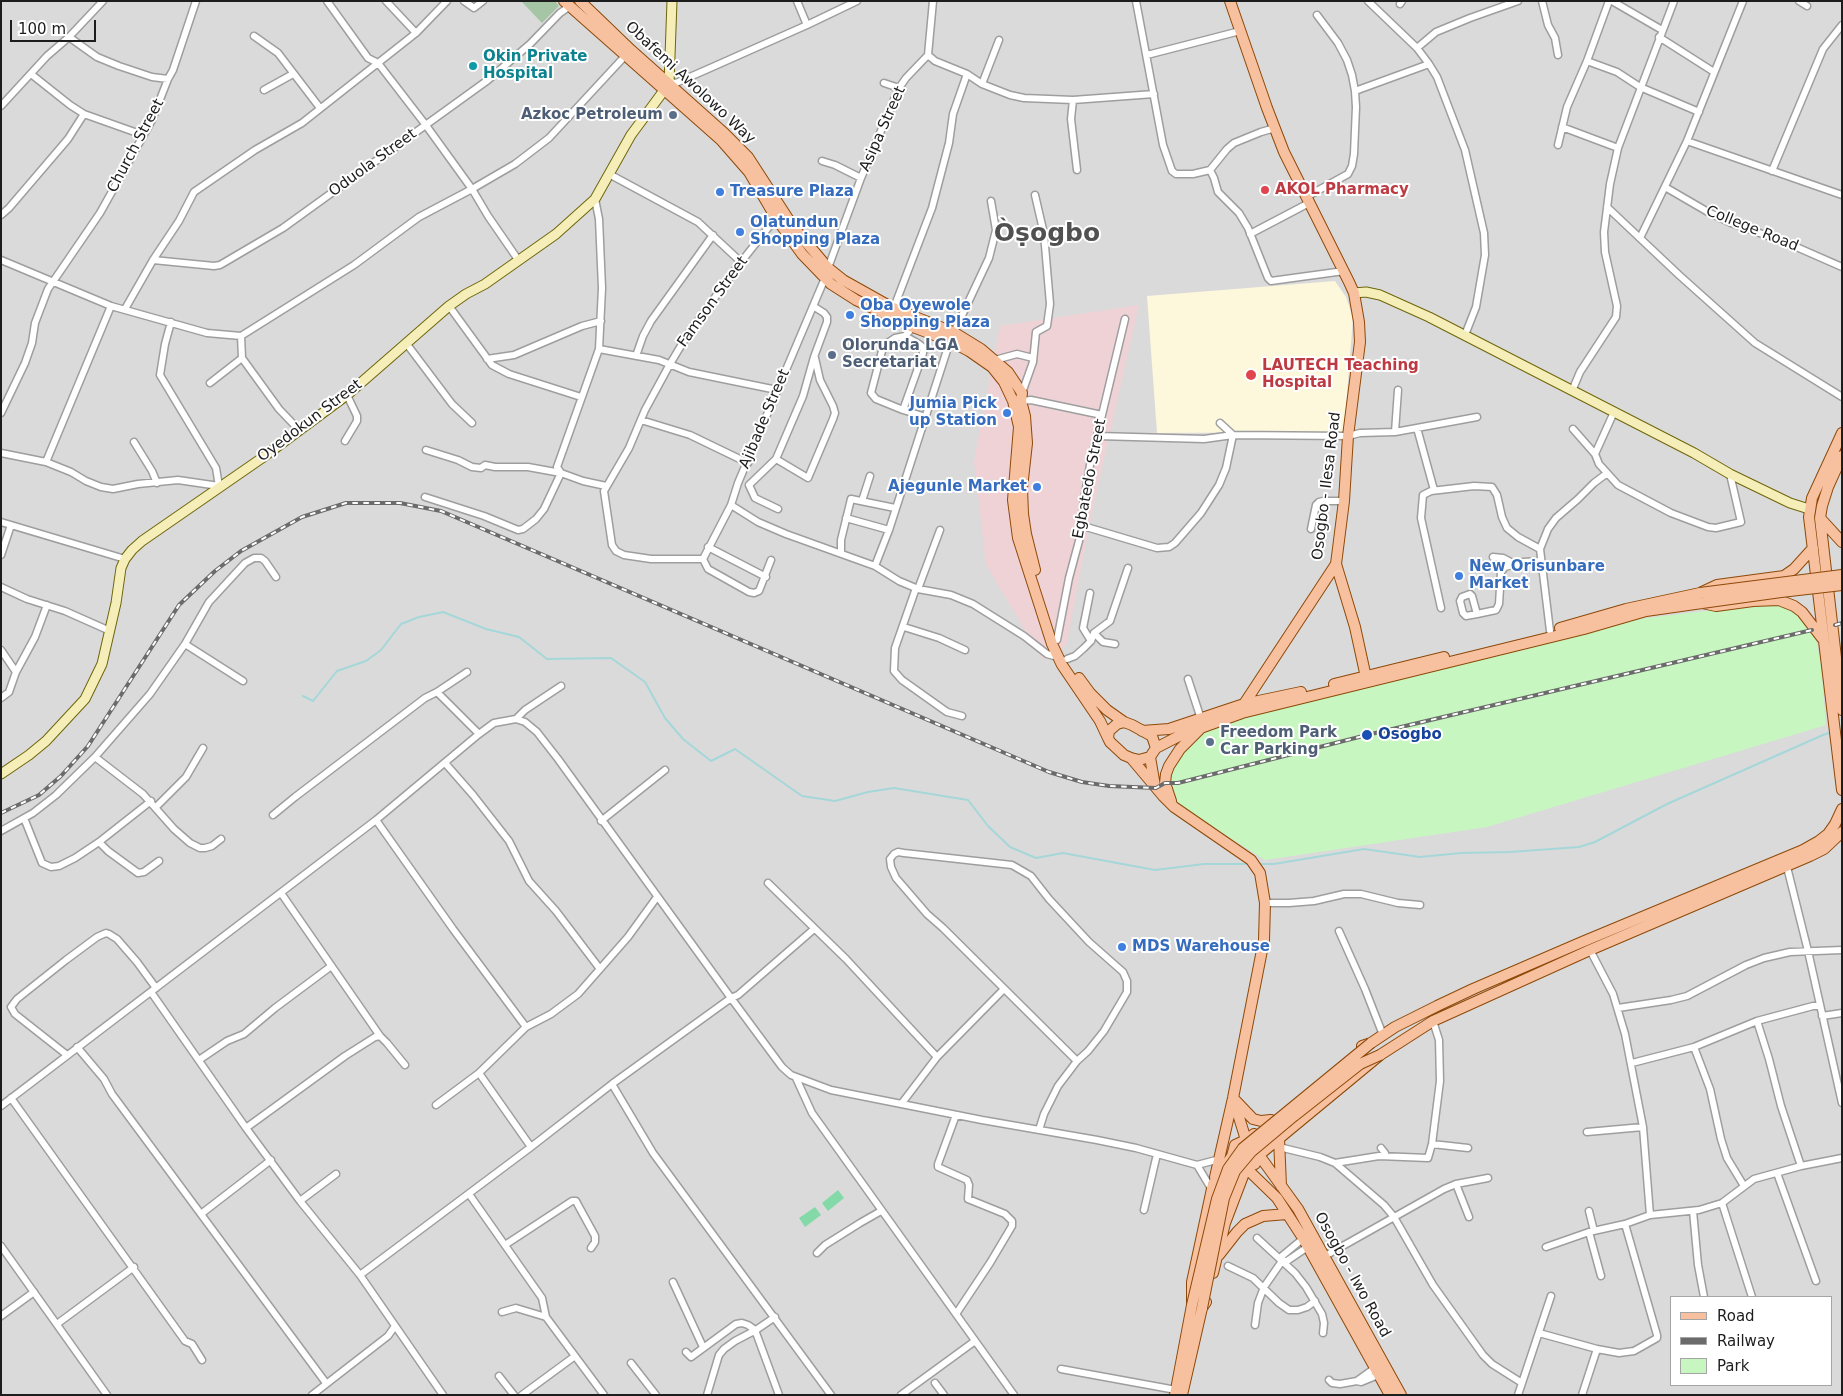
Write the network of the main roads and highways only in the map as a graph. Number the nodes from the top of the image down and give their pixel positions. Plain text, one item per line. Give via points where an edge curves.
1 (580, 1) edge
2 (1230, 1) edge
3 (567, 4) edge
4 (668, 85) junction
5 (828, 269) junction
6 (893, 313) junction
7 (953, 337) junction
8 (1842, 433) edge
9 (1842, 456) edge
10 (1820, 518) junction
11 (1842, 542) edge
12 (1813, 548) junction
13 (1336, 564) junction
14 (1842, 575) edge
15 (1842, 585) edge
16 (1701, 598) junction
17 (1822, 638) junction
18 (1062, 658) junction
19 (1366, 679) junction
20 (1244, 704) junction
21 (1842, 710) edge
22 (1124, 722) junction
23 (1203, 722) junction
24 (1142, 730) junction
25 (1108, 738) junction
26 (1156, 748) junction
27 (1150, 757) junction
28 (1132, 758) junction
29 (1156, 786) junction
30 (1842, 790) edge
31 (1174, 806) junction
32 (1842, 809) edge
33 (1842, 832) edge
34 (1786, 862) junction
35 (1573, 952) junction
36 (1519, 976) junction
37 (1371, 1043) junction
38 (1380, 1054) junction
39 (1233, 1098) junction
40 (1271, 1120) junction
41 (1263, 1127) junction
42 (1246, 1140) junction
43 (1277, 1142) junction
44 (1222, 1146) junction
45 (1259, 1154) junction
46 (1232, 1156) junction
47 (1246, 1168) junction
48 (1282, 1186) junction
49 (1213, 1187) junction
50 (1287, 1214) junction
51 (1309, 1240) junction
52 (1217, 1258) junction
53 (1197, 1306) junction
54 (1178, 1393) edge
55 (1390, 1395) edge
56 (1401, 1395) edge

1 - 4 main road, Obafemi Awolowo Way
2 - 13 main road, Osogbo - Ilesa Road via 1284,152 1354,293 1360,342
3 - 4 main road, Obafemi Awolowo Way via 625,56
4 - 5 main road, Obafemi Awolowo Way via 748,157 794,228
4 - 5 main road, Obafemi Awolowo Way via 742,164 802,254
5 - 6 main road, Obafemi Awolowo Way
6 - 7 main road, Obafemi Awolowo Way
6 - 7 main road, Obafemi Awolowo Way via 913,327
7 - 18 main road, Obafemi Awolowo Way via 992,367 1013,401 1019,427 1013,500 1018,538 1052,644
7 - 18 main road, Obafemi Awolowo Way via 995,360 1008,372 1022,397 1027,433 1022,488 1026,534
8 - 12 main road via 1812,498 1809,510
9 - 10 main road via 1828,487
10 - 11 main road
10 - 21 main road
12 - 16 main road via 1784,576 1717,585
12 - 17 main road
13 - 19 main road
13 - 20 main road, Osogbo - Ilesa Road
14 - 16 main road, bridge
15 - 16 main road, bridge
16 - 17 main road via 1716,606 1770,600 1787,602 1802,612
16 - 19 main road via 1584,629
16 - 19 main road via 1626,609
17 - 30 main road
18 - 22 main road, Obafemi Awolowo Way via 1090,693
18 - 25 main road
19 - 20 main road
19 - 23 main road
20 - 23 main road
22 - 24 main road
22 - 25 main road via 1112,727
23 - 24 main road via 1169,729
23 - 26 main road
23 - 31 main road via 1180,749 1166,774 1166,787
24 - 26 main road via 1152,736
25 - 28 main road via 1116,748
26 - 27 main road
27 - 28 main road
27 - 29 main road
28 - 29 main road
29 - 31 main road
31 - 39 main road via 1255,864 1265,902 1264,940
32 - 34 main road via 1828,834
33 - 34 main road via 1824,849
34 - 35 main road via 1590,950
34 - 35 main road via 1582,942
35 - 36 main road
35 - 36 main road via 1557,965
36 - 37 main road via 1437,1006
36 - 38 main road via 1433,1021
37 - 40 main road via 1360,1046
37 - 53 main road, bridge via 1243,1148 1228,1169 1217,1199
38 - 43 main road
38 - 53 main road, bridge via 1360,1064 1294,1116 1235,1171 1224,1198
39 - 40 main road via 1253,1119
39 - 42 main road
39 - 44 main road
40 - 41 main road
41 - 42 main road
41 - 43 main road via 1264,1135
42 - 45 main road via 1255,1145
42 - 46 main road via 1235,1145
43 - 45 main road
43 - 48 main road
44 - 46 main road
44 - 49 main road
45 - 47 main road via 1255,1164
45 - 48 main road, Osogbo - Iwo Road
46 - 47 main road via 1238,1166
46 - 49 main road
47 - 50 main road, Osogbo - Iwo Road via 1277,1198
47 - 52 main road via 1224,1223
48 - 51 main road, Osogbo - Iwo Road via 1298,1209
49 - 53 main road via 1192,1282
50 - 51 main road, Osogbo - Iwo Road
50 - 52 main road via 1263,1216 1245,1224
51 - 55 main road, Osogbo - Iwo Road
51 - 56 main road, Osogbo - Iwo Road via 1325,1256
52 - 53 main road via 1207,1300
53 - 54 main road

